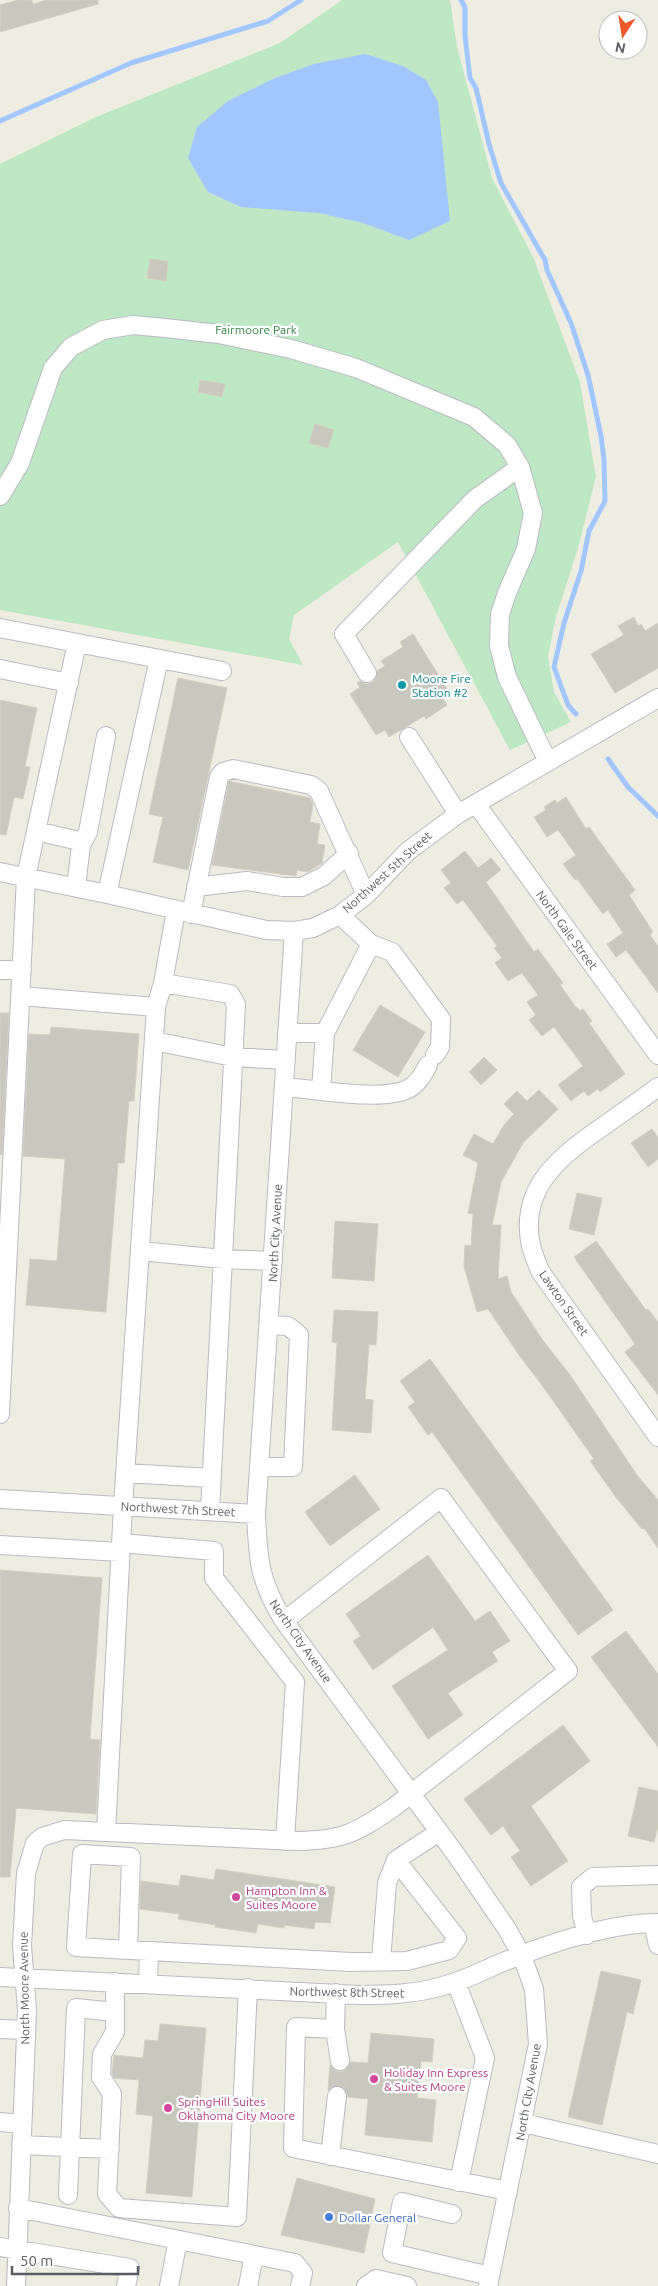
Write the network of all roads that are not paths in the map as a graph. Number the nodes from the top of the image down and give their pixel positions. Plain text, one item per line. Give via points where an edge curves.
1 (520, 467) junction
2 (0, 496) edge
3 (0, 628) edge
4 (77, 643) junction
5 (159, 659) junction
6 (0, 669) edge
7 (222, 671) dead end
8 (367, 673) dead end
9 (69, 683) junction
10 (658, 698) edge
11 (106, 736) dead end
12 (409, 737) dead end
13 (548, 762) junction
14 (476, 804) junction
15 (458, 814) junction
16 (36, 831) junction
17 (81, 845) junction
18 (349, 853) junction
19 (0, 872) edge
20 (26, 877) junction
21 (76, 887) junction
22 (196, 887) junction
23 (107, 894) junction
24 (366, 894) junction
25 (183, 912) junction
26 (340, 915) junction
27 (294, 931) junction
28 (371, 944) junction
29 (0, 970) edge
30 (22, 970) junction
31 (163, 983) junction
32 (20, 996) junction
33 (156, 1006) junction
34 (287, 1033) junction
35 (325, 1033) junction
36 (154, 1041) junction
37 (658, 1055) edge
38 (233, 1057) junction
39 (286, 1060) junction
40 (284, 1087) junction
41 (658, 1087) edge
42 (321, 1090) junction
43 (140, 1251) junction
44 (223, 1259) junction
45 (273, 1261) junction
46 (269, 1325) junction
47 (0, 1414) edge
48 (658, 1437) edge
49 (259, 1467) junction
50 (125, 1473) junction
51 (211, 1478) junction
52 (0, 1499) edge
53 (123, 1506) junction
54 (210, 1512) junction
55 (256, 1514) junction
56 (0, 1545) edge
57 (121, 1548) junction
58 (284, 1621) junction
59 (411, 1794) junction
60 (106, 1832) junction
61 (439, 1832) junction
62 (285, 1841) junction
63 (396, 1860) junction
64 (658, 1875) edge
65 (656, 1923) edge
66 (587, 1935) junction
67 (658, 1945) edge
68 (128, 1950) junction
69 (149, 1951) junction
70 (522, 1956) junction
71 (381, 1961) junction
72 (0, 1978) edge
73 (24, 1979) junction
74 (115, 1982) junction
75 (456, 1982) junction
76 (148, 1983) junction
77 (248, 1988) junction
78 (336, 1993) junction
79 (115, 2012) junction
80 (335, 2029) junction
81 (0, 2030) edge
82 (26, 2030) junction
83 (340, 2061) tunnel mouth
84 (337, 2096) tunnel mouth
85 (0, 2122) edge
86 (523, 2123) junction
87 (22, 2124) junction
88 (21, 2145) junction
89 (70, 2147) junction
90 (110, 2149) junction
91 (658, 2154) edge
92 (330, 2156) junction
93 (459, 2182) junction
94 (508, 2191) junction
95 (68, 2194) dead end
96 (18, 2208) junction
97 (452, 2214) dead end
98 (178, 2240) junction
99 (8, 2248) edge
100 (254, 2255) junction
101 (489, 2281) edge
102 (16, 2286) edge
103 (126, 2286) edge
104 (169, 2286) edge
105 (248, 2286) edge
106 (300, 2286) edge
107 (366, 2286) edge
108 (406, 2286) edge

1 - 2 street via 507,445 474,416 356,368 291,349 219,334 134,325 103,330 71,347 54,368 20,463
1 - 8 street via 475,499 344,634
1 - 13 street via 533,513 526,549 500,614 498,646 507,676
3 - 4 street
4 - 5 street
4 - 9 street
5 - 7 street
5 - 23 street
6 - 9 street
9 - 16 street
10 - 13 street, Northwest 5th Street
11 - 17 street via 88,832
12 - 15 street
13 - 14 street, Northwest 5th Street
14 - 15 street, Northwest 5th Street
14 - 37 street, North Gale Street
15 - 24 street, Northwest 5th Street via 408,851
16 - 17 street via 79,841
16 - 20 street
17 - 21 street
18 - 22 street via 324,876 302,887 246,880
18 - 22 street via 319,791 311,785 233,769 220,777
18 - 24 street
19 - 20 street, Northwest 5th Street
20 - 21 street, Northwest 5th Street
20 - 30 street
21 - 23 street, Northwest 5th Street
22 - 25 street
23 - 25 street, Northwest 5th Street
24 - 26 street, Northwest 5th Street
25 - 27 street, Northwest 5th Street via 266,930
25 - 31 street
26 - 27 street, Northwest 5th Street via 313,928
26 - 28 street
27 - 34 street, North City Avenue
28 - 35 street
28 - 42 street via 392,952 441,1019 440,1047 418,1081 408,1089 380,1095
29 - 30 street
30 - 32 street
31 - 33 street
31 - 38 street via 230,994 236,1004
32 - 33 street
32 - 47 street
33 - 36 street
34 - 35 street
34 - 39 street, North City Avenue
35 - 42 street
36 - 38 street
36 - 43 street
38 - 39 street
38 - 44 street
39 - 40 street, North City Avenue
40 - 42 street
40 - 45 street, North City Avenue
41 - 48 street, Lawton Street via 573,1147 550,1169 534,1198 529,1230 540,1271
43 - 44 street
43 - 50 street
44 - 45 street
44 - 51 street
45 - 46 street, North City Avenue
46 - 49 street, North City Avenue
46 - 49 street via 288,1326 299,1335 293,1467
49 - 55 street, North City Avenue
50 - 51 street
50 - 53 street
51 - 54 street
52 - 53 street, Northwest 7th Street
53 - 54 street, Northwest 7th Street
53 - 57 street
54 - 55 street, Northwest 7th Street
55 - 58 street, North City Avenue via 260,1572
56 - 57 street
57 - 60 street
57 - 62 street via 214,1551 214,1578 295,1682
58 - 59 street, North City Avenue
58 - 59 street, North Moore Avenue via 441,1498 568,1671
59 - 61 street, North City Avenue
59 - 62 street, North Moore Avenue via 365,1827 347,1835 328,1840
60 - 62 street, North Moore Avenue
60 - 73 street, North Moore Avenue via 64,1830 42,1837 35,1843 26,1873 22,1946
61 - 63 street
61 - 70 street, North City Avenue via 507,1929
63 - 71 street via 386,1883
63 - 71 street via 457,1938 450,1950 407,1961
64 - 66 street via 593,1877 581,1886 582,1916
65 - 66 street, Northwest 8th Street
65 - 67 street
66 - 70 street, Northwest 8th Street
68 - 68 street via 76,1947 82,1854 131,1857
68 - 69 street
69 - 71 street
69 - 76 street
70 - 75 street, Northwest 8th Street
70 - 86 street, North City Avenue via 534,1989 538,2036
72 - 73 street, Northwest 8th Street
73 - 74 street, Northwest 8th Street
73 - 82 street, North Moore Avenue
74 - 76 street, Northwest 8th Street
74 - 79 street
75 - 78 street, Northwest 8th Street via 390,1995
75 - 93 street via 485,2058
76 - 77 street, Northwest 8th Street
77 - 78 street, Northwest 8th Street
77 - 90 street via 238,2217 119,2208 107,2194
78 - 80 street
79 - 89 street via 76,2008
79 - 90 street via 115,2032 102,2054 101,2077 112,2094
80 - 83 street
80 - 92 street via 296,2027 293,2148
81 - 82 street
82 - 87 street, North Moore Avenue
84 - 92 street
85 - 87 street
86 - 91 street
86 - 94 street, North City Avenue
87 - 88 street, North Moore Avenue
88 - 89 street
88 - 96 street, North Moore Avenue
89 - 90 street
89 - 95 street
92 - 93 street
93 - 94 street
94 - 101 street, North City Avenue
96 - 98 street
96 - 99 street, North Moore Avenue
97 - 101 street via 402,2202 392,2253
98 - 100 street
98 - 104 street
99 - 102 street, North Moore Avenue
99 - 103 street via 130,2268
100 - 105 street
100 - 106 street via 295,2264 303,2273
107 - 108 street via 376,2279

